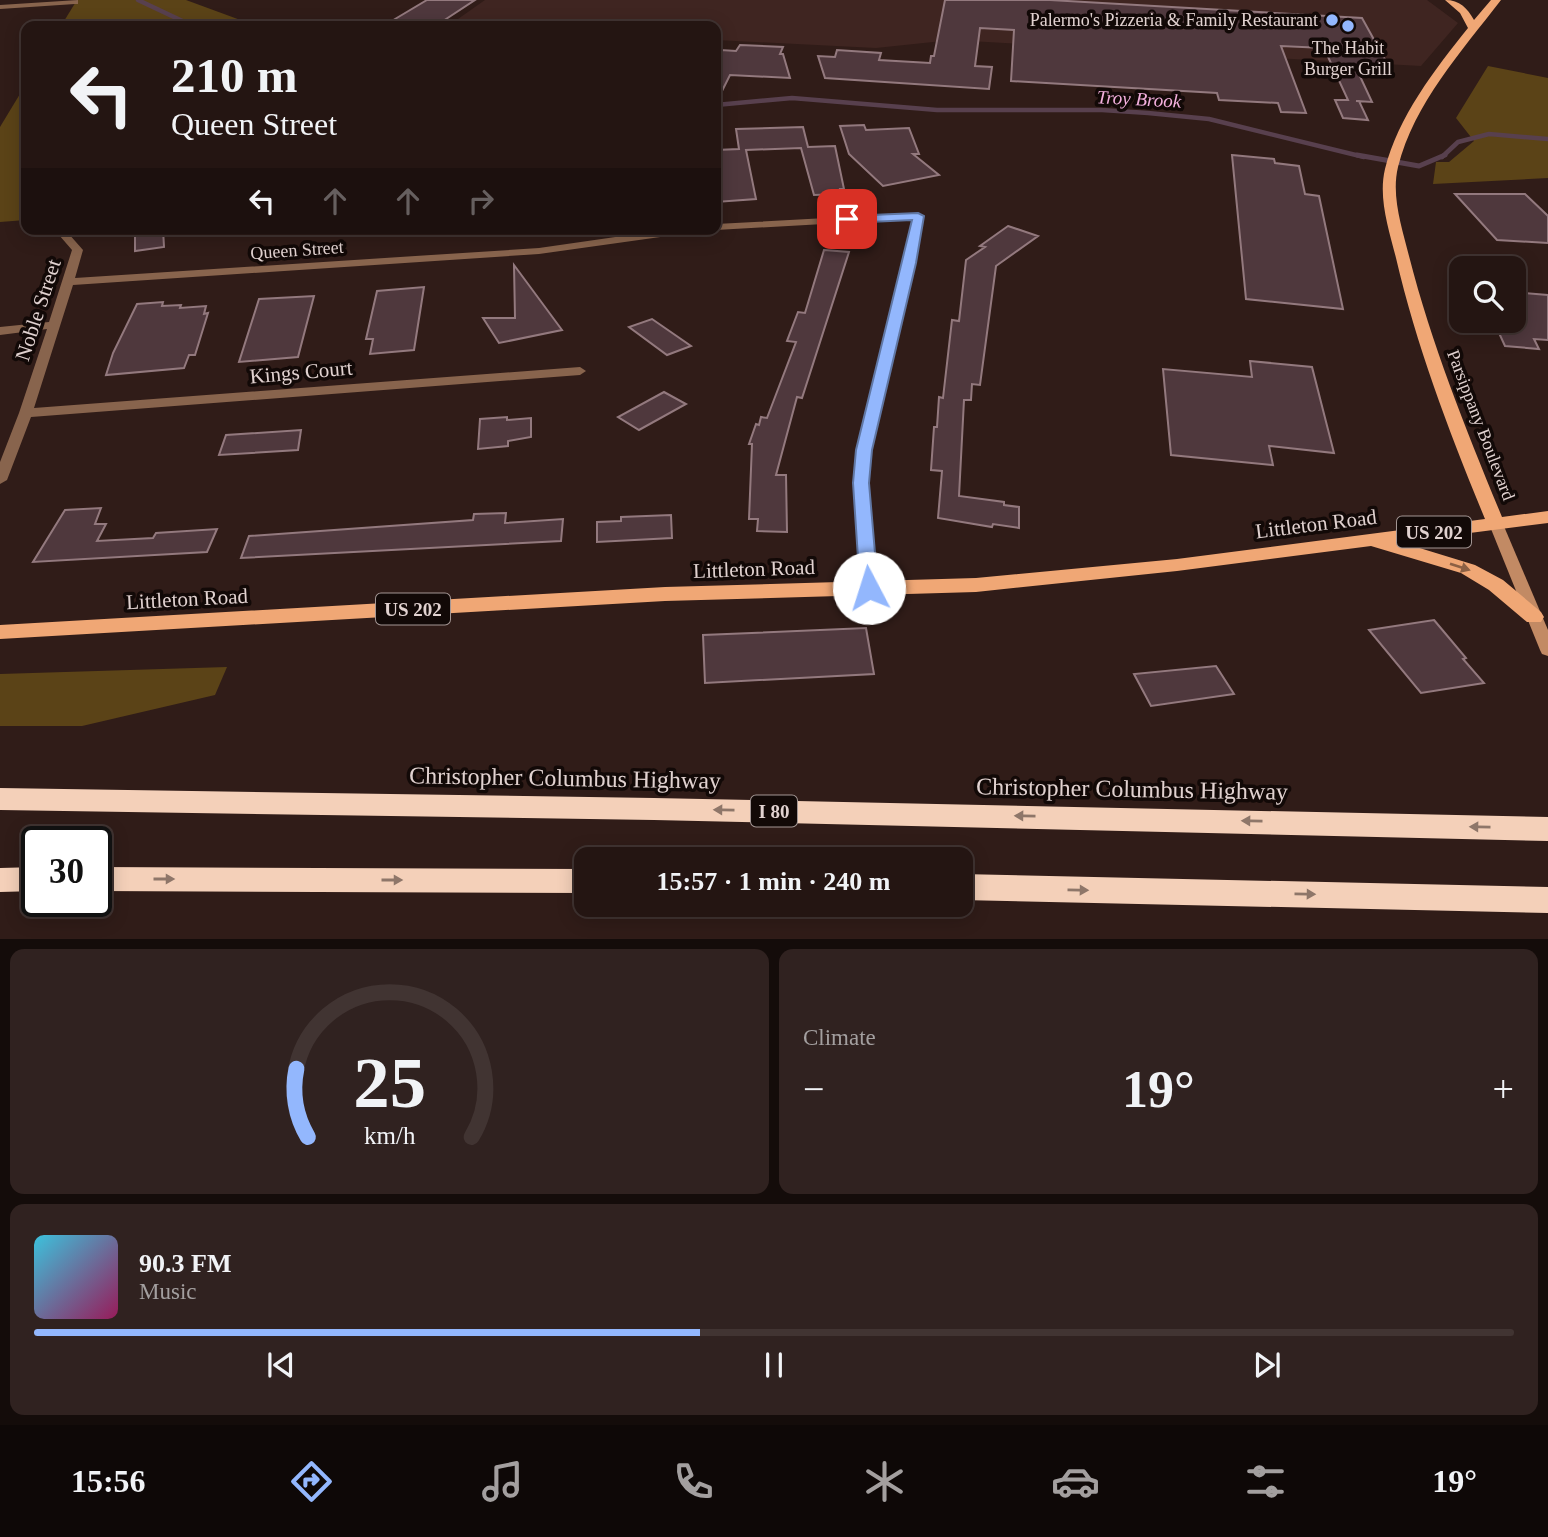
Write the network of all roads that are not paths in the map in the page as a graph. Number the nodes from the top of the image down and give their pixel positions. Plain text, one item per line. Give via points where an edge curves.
1 (1450, 0) edge
2 (1496, 0) edge
3 (75, 2) edge
4 (0, 7) edge
5 (1472, 26) junction
6 (721, 227) edge
7 (64, 235) dead end
8 (653, 235) edge
9 (68, 282) junction
10 (52, 325) junction
11 (0, 331) edge
12 (580, 371) dead end
13 (26, 413) junction
14 (0, 480) edge
15 (1548, 517) edge
16 (1496, 524) junction
17 (1371, 540) junction
18 (869, 588) junction
19 (1534, 617) junction
20 (0, 632) edge
21 (1548, 650) edge
22 (0, 799) edge
23 (1548, 829) edge
24 (21, 879) edge
25 (112, 879) edge
26 (0, 880) edge
27 (574, 881) edge
28 (973, 887) edge
29 (1548, 900) edge

1 - 5 main road via 1464,11
2 - 5 main road, Parsippany Boulevard
3 - 4 street
5 - 16 main road, Parsippany Boulevard / US 202 via 1405,128 1391,169 1392,213 1413,302 1455,425
6 - 18 street via 918,216 864,450 861,483
7 - 9 street, Noble Street via 78,250
8 - 9 street, Queen Street via 539,251
9 - 10 street, Noble Street
10 - 11 street
10 - 13 street, Noble Street
12 - 13 street, Kings Court
13 - 14 street, Noble Street
15 - 16 main road, Littleton Road
16 - 17 main road, Littleton Road / US 202
16 - 19 main road
17 - 18 main road, Littleton Road / US 202 via 1054,579
17 -> 19 main road via 1468,569 1496,585
18 - 20 main road, Littleton Road / US 202 via 665,594
19 - 21 main road
23 -> 22 highway, Christopher Columbus Highway / I 80 via 654,808
24 - 26 highway
25 -> 27 highway
28 -> 29 highway

